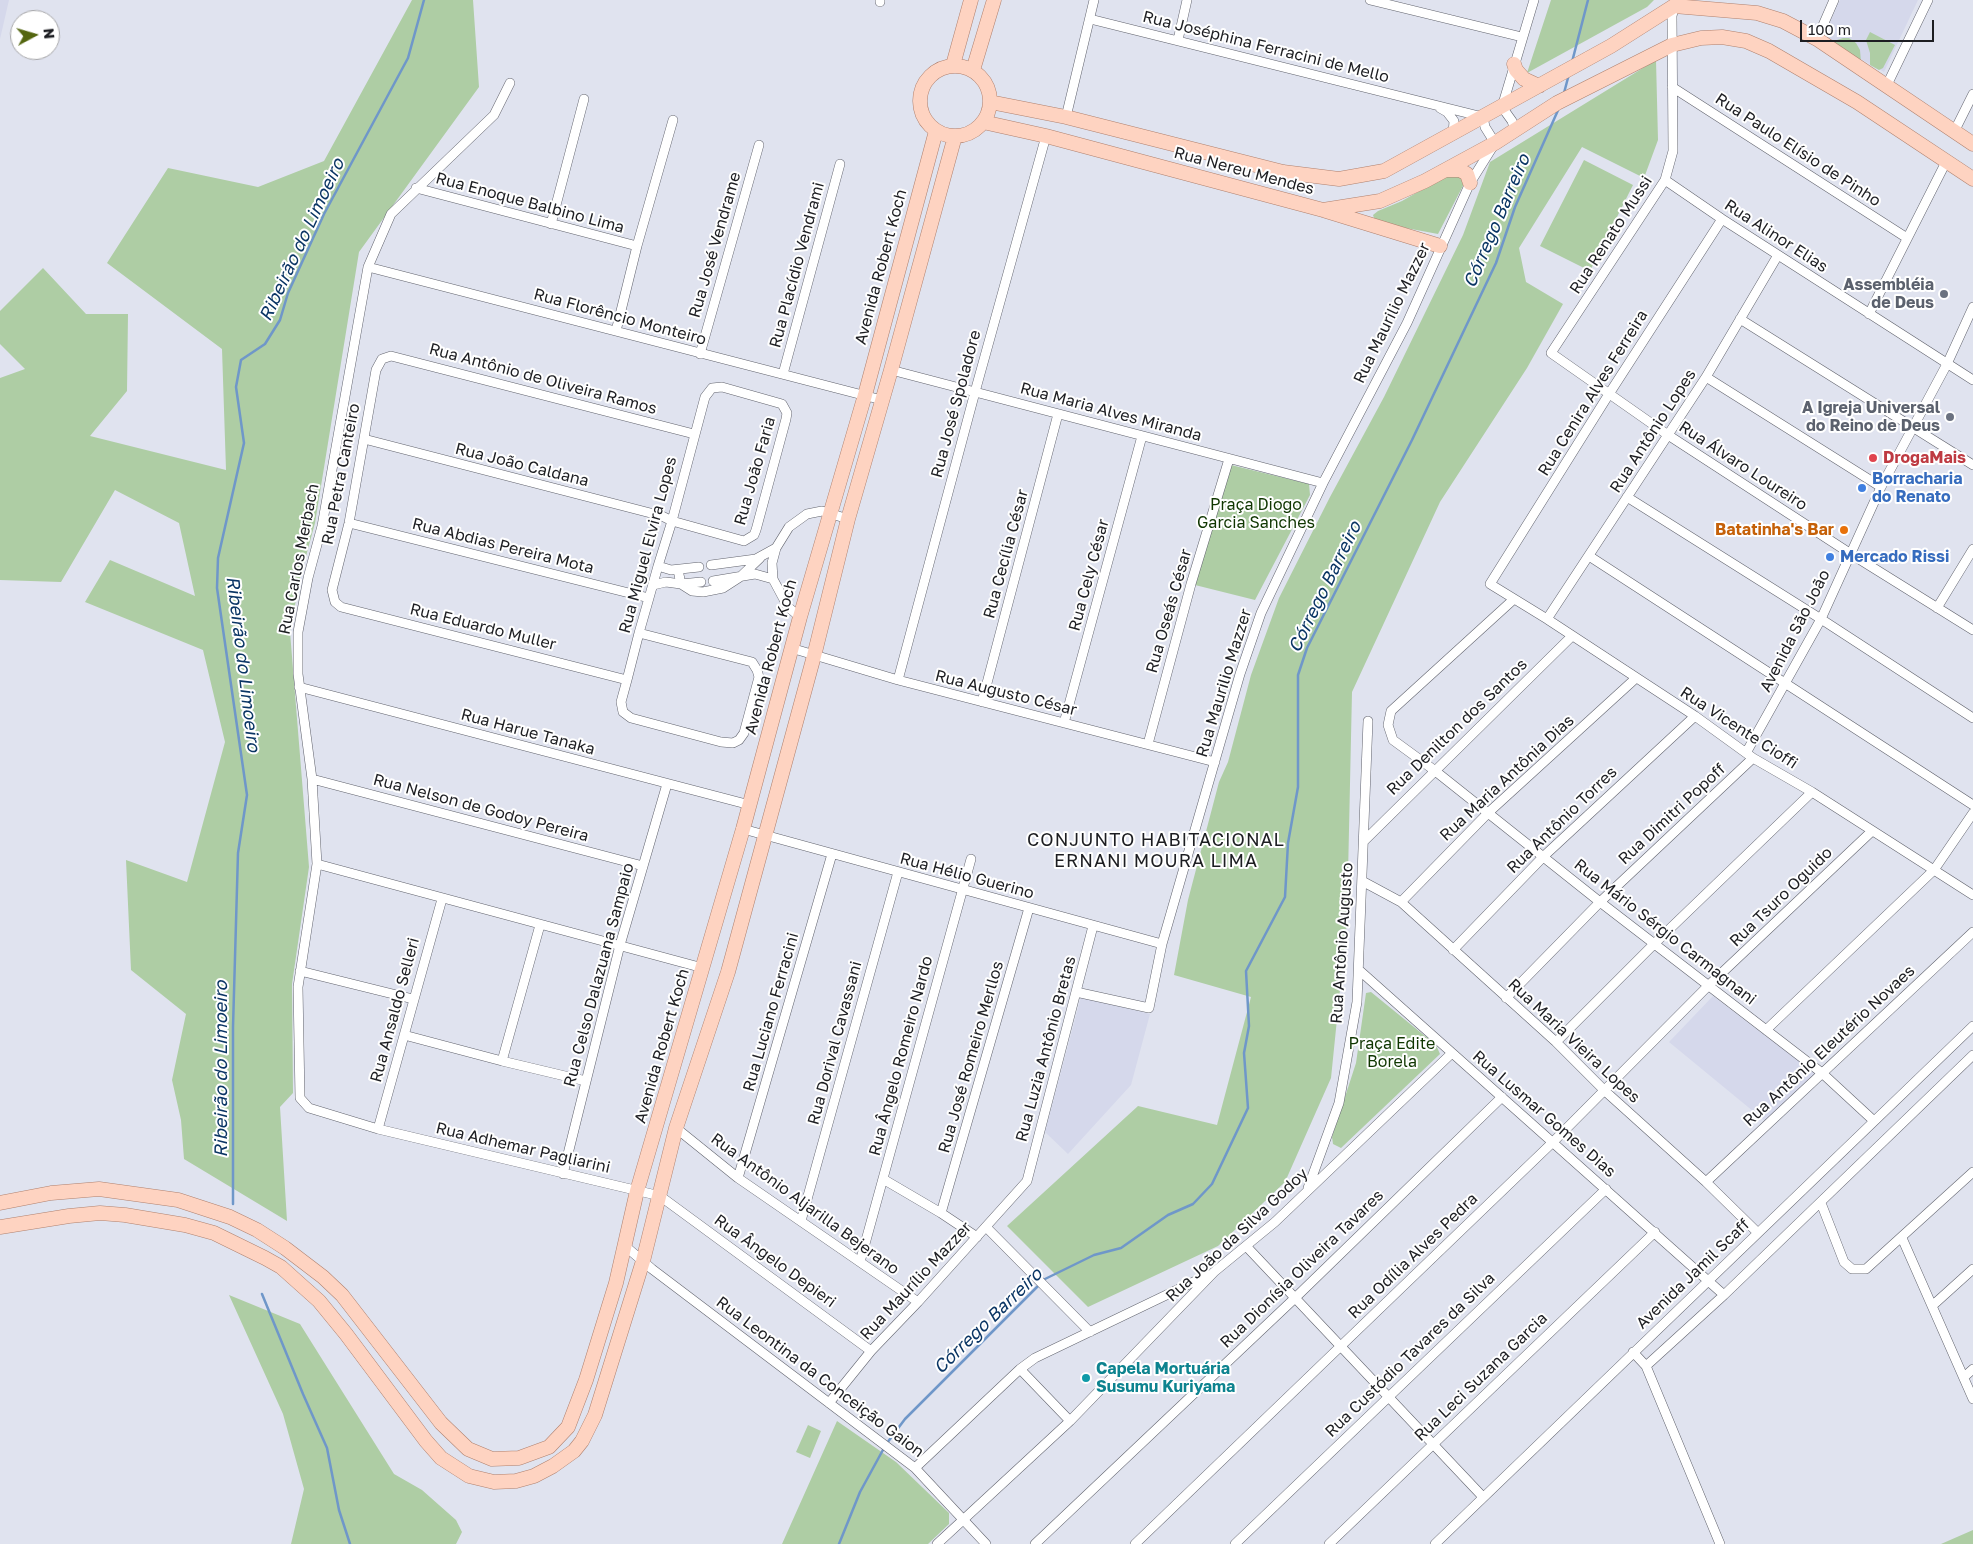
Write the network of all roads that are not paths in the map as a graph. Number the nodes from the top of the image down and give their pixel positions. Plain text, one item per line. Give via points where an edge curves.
1 (971, 0) edge
2 (994, 0) edge
3 (1094, 0) edge
4 (1187, 0) edge
5 (1370, 0) edge
6 (1534, 0) edge
7 (1834, 0) edge
8 (1928, 0) edge
9 (1677, 3) edge
10 (1715, 4) edge
11 (1090, 19) junction
12 (1522, 37) junction
13 (1816, 39) junction
14 (1178, 40) junction
15 (1672, 45) junction
16 (1514, 64) junction
17 (953, 65) junction
18 (973, 70) junction
19 (510, 83) dead end
20 (1539, 86) junction
21 (1672, 87) junction
22 (1886, 87) junction
23 (1973, 94) edge
24 (584, 99) dead end
25 (990, 102) junction
26 (1436, 105) junction
27 (1502, 107) junction
28 (1066, 117) junction
29 (1483, 118) junction
30 (672, 120) dead end
31 (983, 122) junction
32 (1119, 130) junction
33 (1515, 130) junction
34 (936, 131) junction
35 (1954, 132) junction
36 (1453, 134) junction
37 (955, 136) junction
38 (1046, 136) junction
39 (1495, 143) junction
40 (1973, 144) edge
41 (759, 145) dead end
42 (1097, 150) junction
43 (1946, 162) junction
44 (840, 164) dead end
45 (1446, 170) junction
46 (1973, 179) edge
47 (1665, 180) junction
48 (1470, 183) junction
49 (416, 188) junction
50 (1323, 210) junction
51 (1722, 219) junction
52 (551, 224) junction
53 (1907, 238) junction
54 (637, 246) junction
55 (1440, 246) junction
56 (1778, 256) junction
57 (368, 267) junction
58 (1973, 308) edge
59 (1869, 314) junction
60 (1740, 319) junction
61 (616, 331) junction
62 (1551, 353) joint
63 (700, 354) junction
64 (386, 357) joint
65 (1947, 364) junction
66 (891, 370) junction
67 (783, 374) junction
68 (1706, 377) junction
69 (1973, 380) edge
70 (712, 388) joint
71 (974, 392) junction
72 (1609, 394) junction
73 (866, 395) junction
74 (882, 400) junction
75 (1058, 414) junction
76 (1913, 426) junction
77 (694, 434) junction
78 (1668, 435) junction
79 (1142, 436) junction
80 (364, 440) junction
81 (1229, 458) junction
82 (1973, 465) edge
83 (1323, 483) junction
84 (1881, 487) junction
85 (1627, 497) junction
86 (830, 512) junction
87 (848, 519) junction
88 (672, 521) junction
89 (349, 523) junction
90 (748, 539) joint
91 (776, 548) junction
92 (1973, 550) edge
93 (1851, 554) junction
94 (1589, 556) junction
95 (760, 558) junction
96 (711, 565) dead end
97 (658, 566) junction
98 (699, 567) dead end
99 (678, 570) junction
100 (740, 577) junction
101 (772, 579) junction
102 (713, 581) dead end
103 (701, 582) dead end
104 (682, 584) junction
105 (1490, 584) joint
106 (652, 585) junction
107 (649, 598) junction
108 (1514, 599) junction
109 (334, 600) joint
110 (1937, 608) junction
111 (800, 616) junction
112 (1547, 619) junction
113 (1821, 619) junction
114 (1973, 630) edge
115 (639, 633) junction
116 (1572, 636) junction
117 (791, 648) junction
118 (814, 656) junction
119 (1636, 678) junction
120 (627, 680) junction
121 (898, 680) junction
122 (1786, 684) junction
123 (300, 687) junction
124 (982, 702) junction
125 (1694, 716) junction
126 (1973, 718) edge
127 (1368, 721) dead end
128 (1064, 723) junction
129 (1148, 744) junction
130 (1750, 755) junction
131 (1215, 762) junction
132 (1434, 770) junction
133 (312, 779) junction
134 (667, 784) junction
135 (1812, 792) junction
136 (1973, 804) edge
137 (750, 805) junction
138 (1489, 812) junction
139 (1973, 813) edge
140 (743, 829) junction
141 (1872, 831) junction
142 (765, 835) junction
143 (1364, 841) junction
144 (832, 854) junction
145 (1544, 856) junction
146 (971, 859) dead end
147 (317, 864) junction
148 (643, 866) junction
149 (1934, 870) junction
150 (898, 872) junction
151 (1362, 881) junction
152 (962, 889) junction
153 (1973, 895) edge
154 (442, 899) junction
155 (1402, 902) junction
156 (1600, 902) junction
157 (1029, 908) junction
158 (540, 925) junction
159 (1094, 926) junction
160 (1973, 932) edge
161 (1655, 943) junction
162 (1162, 944) junction
163 (620, 945) junction
164 (1453, 950) junction
165 (703, 968) junction
166 (1359, 970) junction
167 (300, 971) junction
168 (1710, 986) junction
169 (1076, 992) junction
170 (1506, 998) junction
171 (413, 999) junction
172 (1973, 1026) edge
173 (1766, 1030) junction
174 (404, 1035) junction
175 (1556, 1042) junction
176 (1452, 1053) junction
177 (1973, 1055) edge
178 (502, 1061) junction
179 (1822, 1073) junction
180 (586, 1081) junction
181 (1605, 1091) junction
182 (1502, 1097) junction
183 (1874, 1120) junction
184 (676, 1128) junction
185 (378, 1129) junction
186 (1553, 1142) junction
187 (1973, 1172) edge
188 (563, 1174) junction
189 (738, 1178) junction
190 (883, 1179) junction
191 (1027, 1181) joint
192 (1706, 1182) junction
193 (1606, 1189) junction
194 (637, 1191) junction
195 (1307, 1191) junction
196 (660, 1196) junction
197 (0, 1203) edge
198 (1821, 1203) junction
199 (942, 1213) junction
200 (802, 1222) junction
201 (0, 1227) edge
202 (986, 1227) junction
203 (1655, 1232) junction
204 (1758, 1233) junction
205 (977, 1237) junction
206 (1902, 1238) junction
207 (625, 1246) junction
208 (1246, 1246) junction
209 (643, 1261) junction
210 (860, 1262) junction
211 (1973, 1269) edge
212 (1214, 1272) junction
213 (1709, 1280) junction
214 (1724, 1295) junction
215 (1295, 1298) junction
216 (918, 1302) junction
217 (1932, 1306) junction
218 (1090, 1332) junction
219 (1341, 1347) junction
220 (871, 1351) junction
221 (1633, 1352) junction
222 (1646, 1366) junction
223 (1973, 1368) edge
224 (1020, 1369) junction
225 (1964, 1377) junction
226 (1388, 1397) junction
227 (1973, 1399) edge
228 (829, 1403) junction
229 (1070, 1421) junction
230 (1433, 1444) junction
231 (915, 1468) junction
232 (1483, 1497) junction
233 (964, 1520) junction
234 (937, 1544) edge
235 (986, 1544) edge
236 (1035, 1544) edge
237 (1135, 1544) edge
238 (1235, 1544) edge
239 (1329, 1544) edge
240 (1434, 1544) edge
241 (1720, 1544) edge

1 - 17 main road
2 - 18 main road
3 - 11 street
4 - 14 street
5 - 12 street
6 - 12 street
7 - 13 street
8 - 22 street
9 - 10 main road
9 - 15 street, Rua Renato Mussi via 1672,16
9 - 20 main road, Rua Nereu Mendes via 1611,46
10 - 13 main road via 1770,17
11 - 14 street, Rua Joséphina Ferracini de Mello
11 - 28 street
12 - 16 street
13 - 22 main road
14 - 26 street, Rua Joséphina Ferracini de Mello
15 - 21 street, Rua Renato Mussi
15 - 33 main road, Rua Nereu Mendes via 1557,103
15 - 43 main road, Rua Nereu Mendes via 1707,37 1753,43 1857,102
16 - 20 main road via 1524,79
16 - 27 street
17 - 18 main road
17 - 34 main road via 932,73 920,91 922,114
18 - 25 main road via 986,84
19 - 49 street, Rua Carlos Merbach via 494,115
20 - 27 main road, Rua Nereu Mendes
21 - 47 street, Rua Renato Mussi via 1673,151
21 - 53 street, Rua Paulo Elísio de Pinho
22 - 35 main road
23 - 35 street
24 - 52 street
25 - 28 main road, Rua Nereu Mendes
25 - 31 main road
26 - 29 street, Rua Joséphina Ferracini de Mello
26 - 36 street, Rua Joséphina Ferracini de Mello via 1454,121
27 - 29 main road, Rua Nereu Mendes
27 - 33 street
28 - 32 main road, Rua Nereu Mendes
29 - 36 main road, Rua Nereu Mendes
29 - 39 street via 1485,128
30 - 54 street
31 - 37 main road via 970,132
31 - 38 main road, Rua Nereu Mendes
32 - 36 main road, Rua Nereu Mendes via 1283,172 1339,179 1384,171
32 - 42 main road via 1128,138 1128,147 1124,151
33 - 39 main road, Rua Nereu Mendes
34 - 37 main road
34 - 73 main road, Avenida Robert Koch
35 - 40 main road
37 - 66 main road
38 - 42 main road, Rua Nereu Mendes
38 - 71 street, Rua José Spoladore
39 - 45 main road, Rua Nereu Mendes
39 - 48 street, Rua Maurilio Mazzer
41 - 63 street, Rua José Vendrame
42 - 50 main road, Rua Nereu Mendes
43 - 46 main road, Rua Nereu Mendes
43 - 53 street
44 - 67 street, Rua Placídio Vendrami
45 - 48 main road via 1460,170 1467,174
45 - 50 main road, Rua Nereu Mendes via 1380,201
47 - 51 street, Rua Alinor Elias
47 - 62 street, Rua Renato Mussi
48 - 55 street, Rua Maurilio Mazzer
49 - 52 street, Rua Enoque Balbino Lima
49 - 57 street, Rua Carlos Merbach via 391,214
50 - 55 main road
51 - 56 street, Rua Alinor Elias
51 - 72 street, Rua Cenira Alves Ferreira
52 - 54 street, Rua Enoque Balbino Lima
53 - 59 street
54 - 61 street
55 - 83 street, Rua Maurilio Mazzer via 1407,323
56 - 59 street, Rua Alinor Elias
56 - 60 street, Rua Antônio Lopes
57 - 61 street, Rua Florêncio Monteiro
57 - 123 street, Rua Carlos Merbach via 322,526 298,625
58 - 65 street, Avenida São João
59 - 65 street, Rua Alinor Elias
60 - 68 street, Rua Antônio Lopes
60 - 76 street
61 - 63 street, Rua Florêncio Monteiro
62 - 72 street, Rua Álvaro Loureiro
63 - 67 street, Rua Florêncio Monteiro
64 - 77 street, Rua Antônio de Oliveira Ramos via 395,356
64 - 80 street, Rua Petra Canteiro via 376,370
65 - 69 street, Rua Alinor Elias
65 - 76 street, Avenida São João
66 - 71 street, Rua Maria Alves Miranda
66 - 74 main road
67 - 73 street, Rua Florêncio Monteiro
68 - 78 street, Rua Antônio Lopes
68 - 84 street
70 - 77 street, Rua Miguel Elvira Lopes via 705,397
70 - 90 street, Rua João Faria via 722,386 778,402 786,408 786,419 756,530
71 - 75 street, Rua Maria Alves Miranda
71 - 121 street, Rua José Spoladore
72 - 78 street, Rua Álvaro Loureiro
72 - 105 street, Rua Cenira Alves Ferreira
73 - 74 street, Rua Florêncio Monteiro
73 - 86 main road, Avenida Robert Koch
74 - 87 main road
75 - 79 street, Rua Maria Alves Miranda
75 - 124 street, Rua Cecília César
76 - 82 street
76 - 84 street, Avenida São João
77 - 88 street, Rua Miguel Elvira Lopes
78 - 85 street, Rua Antônio Lopes
78 - 93 street, Rua Álvaro Loureiro
79 - 81 street, Rua Maria Alves Miranda
79 - 128 street, Rua Cely César
80 - 88 street, Rua João Caldana
80 - 89 street, Rua Petra Canteiro
81 - 83 street, Rua Maria Alves Miranda
81 - 129 street, Rua Oseás César via 1190,584
83 - 131 street, Rua Maurilio Mazzer via 1261,613
84 - 93 street, Avenida São João
85 - 94 street, Rua Antônio Lopes
85 - 113 street
86 - 87 street
86 - 91 street via 822,510 801,518 789,527
86 - 111 main road, Avenida Robert Koch
87 - 118 main road
88 - 90 street, Rua João Caldana via 740,541
88 - 97 street, Rua Miguel Elvira Lopes
89 - 107 street, Rua Abdias Pereira Mota
89 - 109 street, Rua Petra Canteiro via 332,590
91 - 95 street
91 - 101 street
92 - 110 street
93 - 110 street, Rua Álvaro Loureiro
93 - 113 street, Avenida São João
94 - 112 street, Rua Antônio Lopes
94 - 122 street
95 - 96 street
95 - 100 street
97 - 99 street
97 - 106 street, Rua Miguel Elvira Lopes
98 - 99 street
99 - 104 street
100 - 101 street via 759,574
100 - 102 street
100 - 104 street via 720,589 703,592 692,591
101 - 111 street via 788,608
103 - 104 street
104 - 106 street via 666,582
105 - 108 street, Rua Vicente Cioffi
106 - 107 street, Rua Miguel Elvira Lopes
107 - 115 street, Rua Miguel Elvira Lopes
108 - 112 street, Rua Vicente Cioffi
108 - 132 street, Rua Mário Sérgio Carmagnani via 1391,711 1388,725 1393,740
109 - 120 street, Rua Eduardo Muller via 341,607
110 - 114 street, Rua Álvaro Loureiro
111 - 117 main road, Avenida Robert Koch
112 - 116 street, Rua Vicente Cioffi
113 - 122 street, Avenida São João
113 - 126 street
115 - 120 street, Rua Miguel Elvira Lopes
115 - 120 street, Rua Miguel Elvira Lopes via 748,660 755,666 759,677 744,733 733,743 721,742 631,718 623,712 621,702
116 - 119 street, Rua Vicente Cioffi
116 - 132 street, Rua Denilton dos Santos
117 - 118 street, Rua Augusto César
117 - 137 main road, Avenida Robert Koch
118 - 121 street, Rua Augusto César
118 - 142 main road
119 - 125 street, Rua Vicente Cioffi
119 - 138 street, Rua Maria Antônia Dias
121 - 124 street, Rua Augusto César
122 - 130 street, Avenida São João
122 - 136 street
123 - 133 street, Rua Carlos Merbach
123 - 134 street, Rua Harue Tanaka
124 - 128 street, Rua Augusto César
125 - 130 street, Rua Vicente Cioffi
125 - 145 street, Rua Antônio Torres
127 - 143 street, Rua Antônio Augusto
128 - 129 street, Rua Augusto César
129 - 131 street, Rua Augusto César
130 - 135 street, Rua Vicente Cioffi
130 - 156 street, Rua Dimitri Popoff
131 - 162 street, Rua Maurilio Mazzer
132 - 138 street, Rua Mário Sérgio Carmagnani
132 - 143 street, Rua Denilton dos Santos
133 - 147 street, Rua Carlos Merbach
133 - 148 street, Rua Nelson de Godoy Pereira
134 - 137 street, Rua Harue Tanaka
134 - 148 street, Rua Celso Dalazuana Sampaio
135 - 141 street, Rua Vicente Cioffi
135 - 161 street
137 - 140 main road, Avenida Robert Koch
138 - 145 street, Rua Mário Sérgio Carmagnani
138 - 155 street, Rua Maria Antônia Dias
139 - 149 street
140 - 142 street, Rua Hélio Guerino
140 - 165 main road, Avenida Robert Koch
141 - 149 street, Rua Vicente Cioffi
141 - 168 street, Rua Tsuro Oguido
142 - 144 street, Rua Hélio Guerino
142 - 184 main road via 728,972
143 - 151 street, Rua Antônio Augusto
144 - 150 street, Rua Hélio Guerino
144 - 189 street, Rua Luciano Ferracini
145 - 156 street, Rua Mário Sérgio Carmagnani
145 - 164 street, Rua Antônio Torres
146 - 152 street, Rua Ângelo Romeiro Nardo
147 - 154 street
147 - 167 street, Rua Carlos Merbach
148 - 163 street, Rua Celso Dalazuana Sampaio
149 - 153 street, Rua Vicente Cioffi
149 - 173 street
150 - 152 street, Rua Hélio Guerino
150 - 200 street, Rua Dorival Cavassani
151 - 155 street, Rua Maria Vieira Lopes
151 - 166 street, Rua Antônio Augusto
152 - 157 street, Rua Hélio Guerino
152 - 190 street, Rua Ângelo Romeiro Nardo
154 - 158 street
154 - 171 street, Rua Ansaldo Selleri
155 - 164 street, Rua Maria Vieira Lopes
156 - 161 street, Rua Mário Sérgio Carmagnani
156 - 170 street, Rua Dimitri Popoff
157 - 159 street, Rua Hélio Guerino
157 - 199 street, Rua José Romeiro Merllos
158 - 163 street
158 - 178 street
159 - 162 street, Rua Hélio Guerino
159 - 169 street, Rua Luzia Antônio Bretas
160 - 179 street, Rua Antônio Eleutério Novaes
161 - 168 street, Rua Mário Sérgio Carmagnani
161 - 175 street
162 - 169 street, Rua Maurilio Mazzer via 1150,1008
163 - 165 street
163 - 180 street, Rua Celso Dalazuana Sampaio
164 - 170 street, Rua Maria Vieira Lopes
165 - 194 main road, Avenida Robert Koch
166 - 176 street, Rua Lusmar Gomes Dias
166 - 195 street, Rua Antônio Augusto via 1357,1002 1340,1104
167 - 171 street
167 - 185 street, Rua Carlos Merbach via 297,998 300,1098 309,1108
168 - 173 street, Rua Mário Sérgio Carmagnani
168 - 181 street, Rua Odília Alves Pedra
169 - 191 street, Rua Luzia Antônio Bretas
170 - 175 street, Rua Maria Vieira Lopes
171 - 174 street, Rua Ansaldo Selleri
172 - 183 street, Avenida Jamil Scaff
173 - 179 street, Rua Mário Sérgio Carmagnani
174 - 178 street
174 - 185 street, Rua Ansaldo Selleri
175 - 181 street, Rua Maria Vieira Lopes
176 - 182 street, Rua Lusmar Gomes Dias
176 - 195 street, Rua João da Silva Godoy
177 - 198 street
178 - 180 street
179 - 183 street, Rua Mário Sérgio Carmagnani
179 - 192 street, Rua Antônio Eleutério Novaes
180 - 188 street, Rua Celso Dalazuana Sampaio
181 - 186 street, Rua Odília Alves Pedra
181 - 192 street, Rua Maria Vieira Lopes
182 - 186 street, Rua Lusmar Gomes Dias
182 - 215 street, Rua Dionísia Oliveira Tavares
183 - 204 street, Avenida Jamil Scaff
184 - 189 street, Rua Antônio Aljarilla Bejerano
184 - 196 main road
185 - 188 street, Rua Adhemar Pagliarini
186 - 193 street, Rua Lusmar Gomes Dias
186 - 219 street, Rua Odília Alves Pedra
187 - 206 street
188 - 194 street, Rua Adhemar Pagliarini
189 - 200 street, Rua Antônio Aljarilla Bejerano
190 - 199 street
190 - 210 street, Rua Ângelo Romeiro Nardo
191 - 202 street, Rua Maurílio Mazzer
192 - 204 street, Rua Maria Vieira Lopes
193 - 203 street, Rua Lusmar Gomes Dias
193 - 226 street, Rua Custódio Tavares da Silva
194 - 196 street, Rua Adhemar Pagliarini
194 - 207 main road, Avenida Robert Koch
195 - 208 street, Rua João da Silva Godoy
196 - 209 main road
196 - 220 street, Rua Ângelo Depieri
197 - 207 main road, Avenida Robert Koch via 50,1193 116,1190 193,1204 257,1230 310,1266 342,1296 441,1423 468,1448 505,1460 549,1447 568,1427 586,1380
198 - 206 street via 1844,1262 1852,1269 1866,1269
198 - 214 street
199 - 205 street
200 - 210 street, Rua Antônio Aljarilla Bejerano
201 - 209 main road via 69,1216 125,1215 185,1224 242,1246 281,1268 319,1301 441,1458 469,1476 494,1482 534,1476 566,1457 582,1441 595,1415
202 - 205 street, Rua Maurílio Mazzer
202 - 218 street
203 - 213 street, Rua Lusmar Gomes Dias
203 - 230 street, Rua Leci Suzana Garcia
204 - 213 street, Avenida Jamil Scaff
205 - 216 street, Rua Maurílio Mazzer
206 - 217 street
207 - 209 street, Rua Leontina da Conceição Gaion
208 - 212 street, Rua João da Silva Godoy
208 - 215 street
209 - 228 street, Rua Leontina da Conceição Gaion
210 - 216 street, Rua Antônio Aljarilla Bejerano
211 - 217 street
212 - 218 street
212 - 229 street, Rua João da Silva Godoy
213 - 214 street, Rua Lusmar Gomes Dias
213 - 221 street, Avenida Jamil Scaff
214 - 222 street
215 - 219 street
215 - 236 street, Rua Dionísia Oliveira Tavares
216 - 220 street, Rua Maurílio Mazzer
217 - 225 street
218 - 224 street via 1035,1358
219 - 226 street
219 - 237 street, Rua Odília Alves Pedra
220 - 228 street, Rua Maurílio Mazzer
221 - 222 street
221 - 232 street, Avenida Jamil Scaff
222 - 241 street
223 - 225 street
224 - 229 street
224 - 231 street
225 - 227 street
226 - 230 street
226 - 238 street, Rua Custódio Tavares da Silva
228 - 231 street, Rua Leontina da Conceição Gaion
229 - 233 street, Rua João da Silva Godoy
230 - 232 street
230 - 239 street, Rua Leci Suzana Garcia
231 - 233 street, Rua Leontina da Conceição Gaion
232 - 240 street, Avenida Jamil Scaff
233 - 234 street, Rua João da Silva Godoy
233 - 235 street, Rua Leontina da Conceição Gaion

